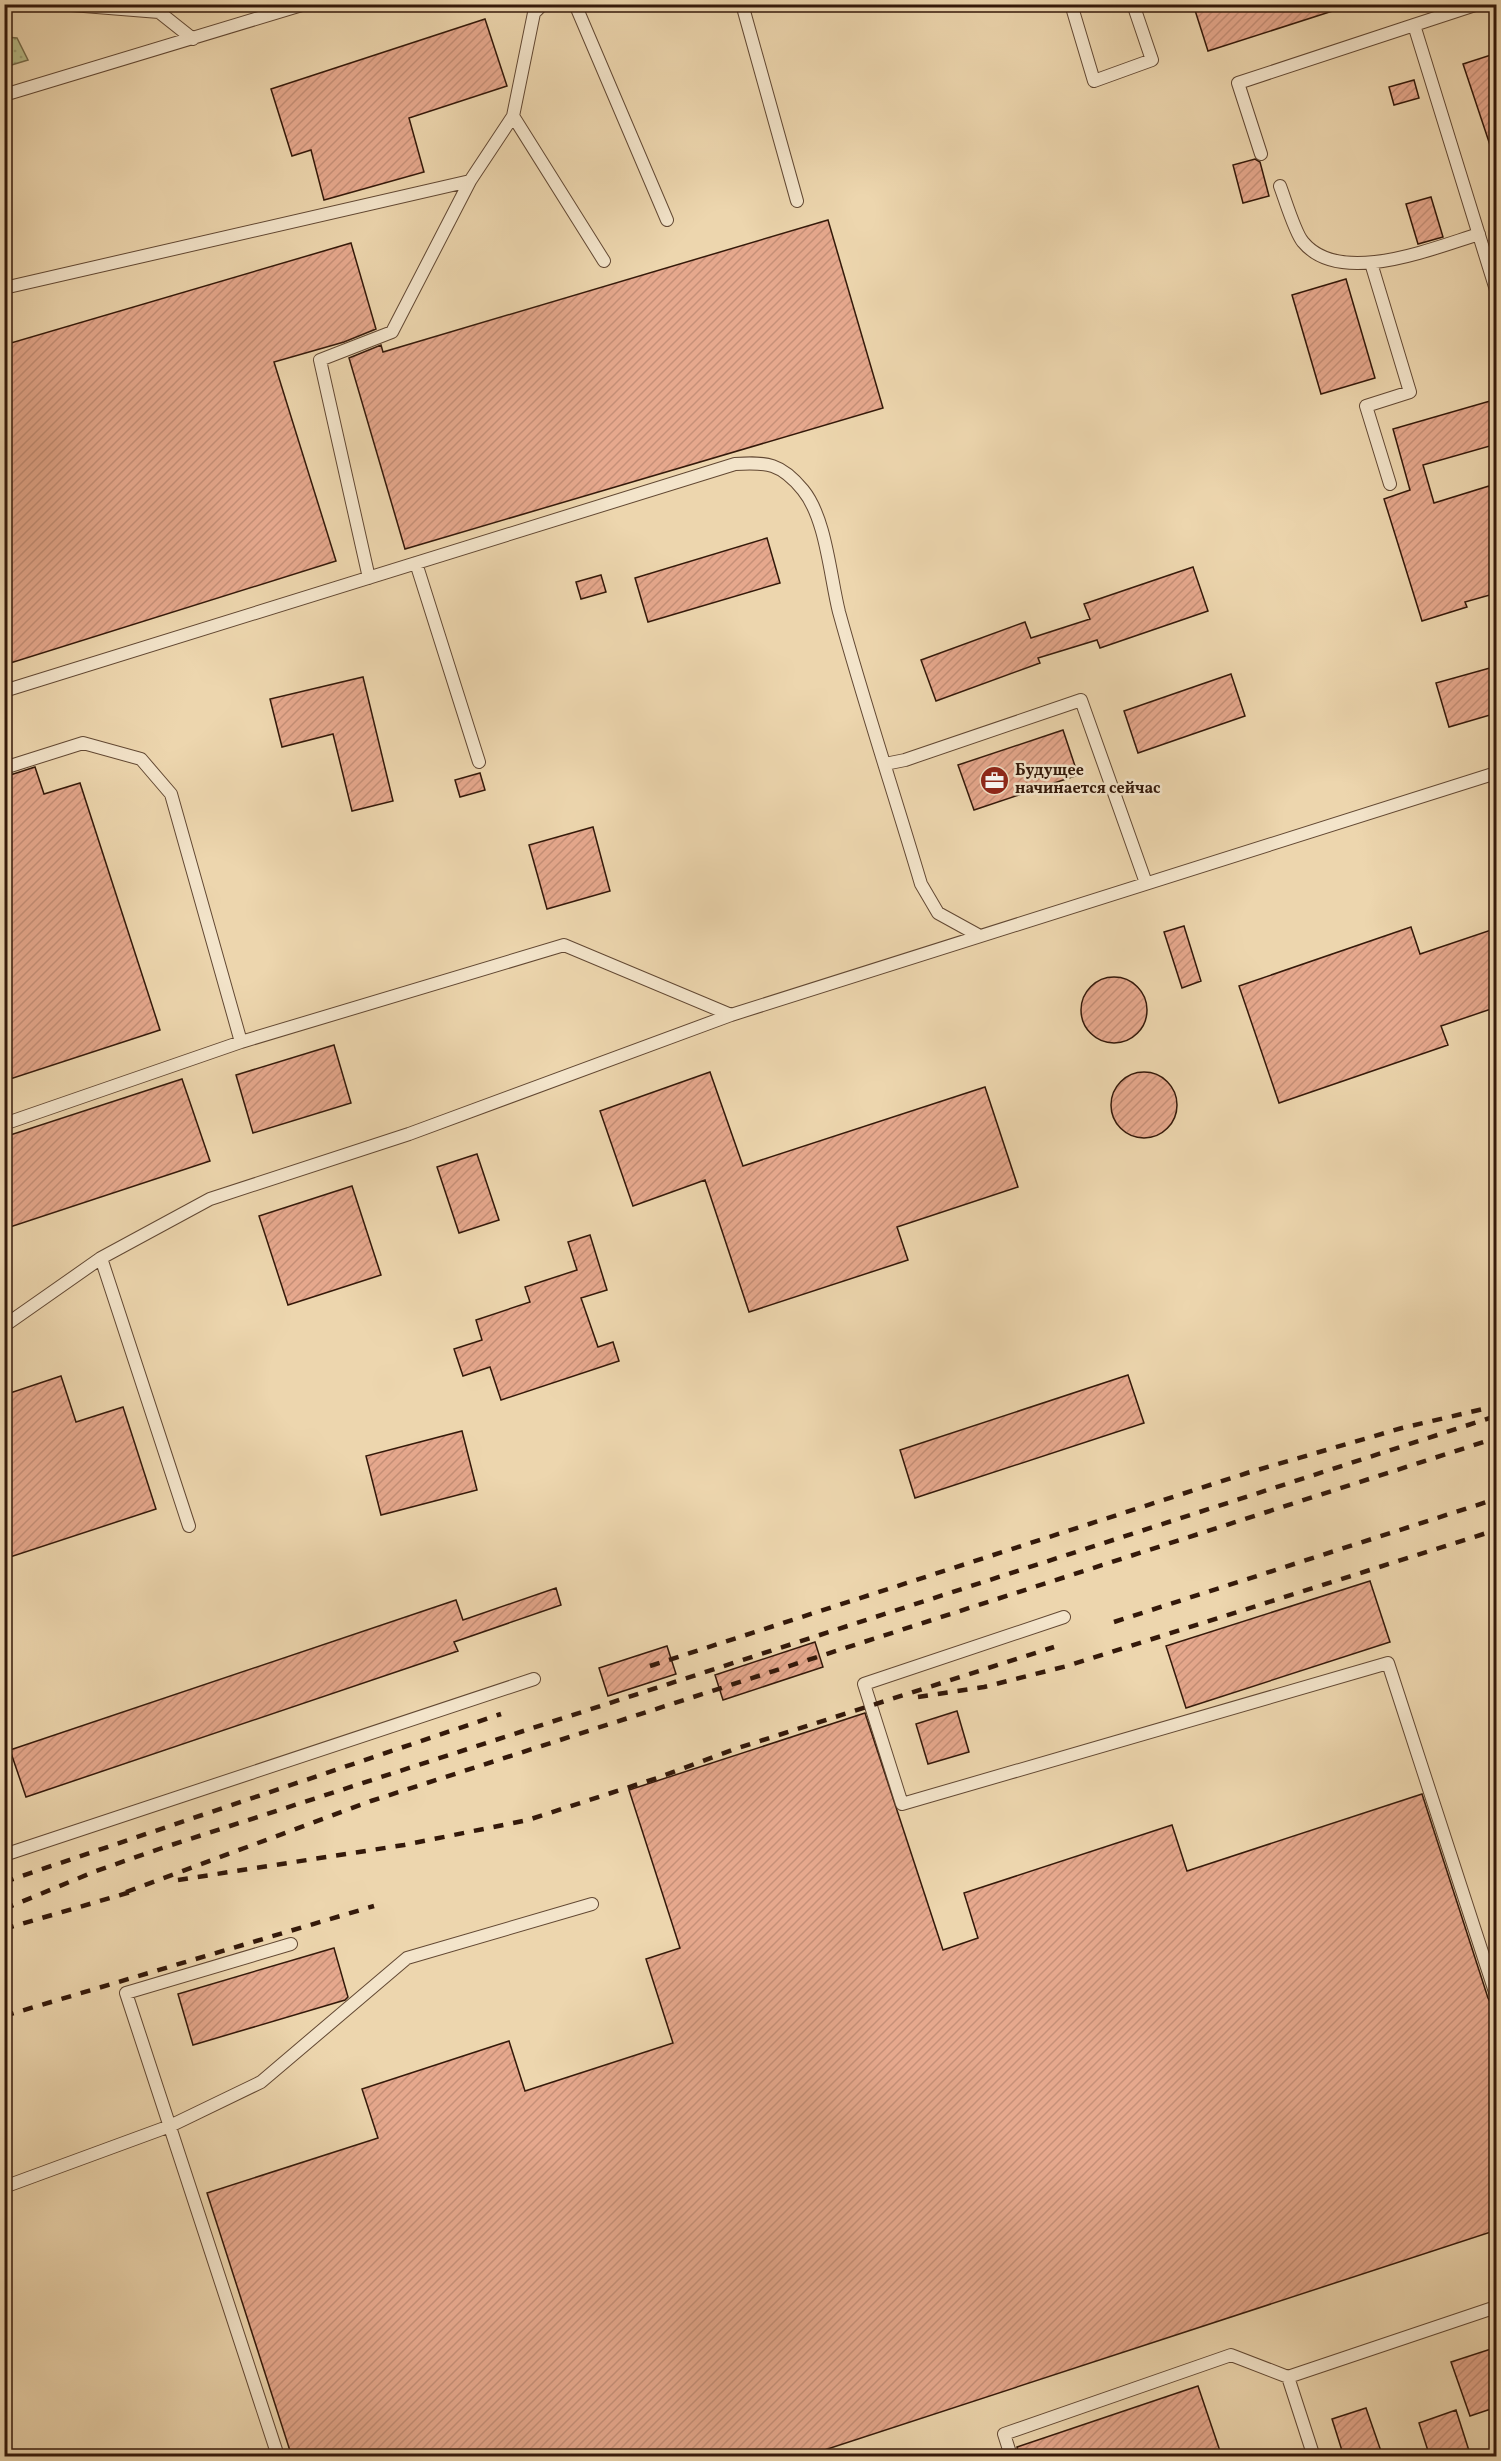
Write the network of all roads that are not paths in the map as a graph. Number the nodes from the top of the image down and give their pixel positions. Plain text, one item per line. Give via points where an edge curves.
1 (59, 4) edge
2 (305, 4) edge
3 (543, 4) edge
4 (575, 4) edge
5 (742, 4) edge
6 (1071, 4) edge
7 (1133, 4) edge
8 (1478, 4) edge
9 (1414, 25) junction
10 (193, 39) junction
11 (4, 95) edge
12 (513, 116) junction
13 (1261, 154) dead end
14 (470, 181) junction
15 (1280, 186) dead end
16 (797, 201) dead end
17 (667, 220) dead end
18 (1479, 234) junction
19 (604, 261) dead end
20 (1371, 264) junction
21 (4, 288) edge
22 (1497, 290) edge
23 (1390, 484) dead end
24 (416, 563) junction
25 (369, 578) junction
26 (4, 691) edge
27 (479, 762) dead end
28 (885, 764) junction
29 (4, 768) edge
30 (1497, 774) edge
31 (1146, 884) junction
32 (978, 935) junction
33 (730, 1015) junction
34 (241, 1042) junction
35 (4, 1124) edge
36 (101, 1258) junction
37 (4, 1326) edge
38 (189, 1526) dead end
39 (1064, 1617) dead end
40 (534, 1679) dead end
41 (4, 1855) edge
42 (592, 1904) dead end
43 (291, 1944) dead end
44 (1497, 1995) edge
45 (170, 2126) junction
46 (4, 2187) edge
47 (1497, 2307) edge
48 (1288, 2377) junction
49 (1310, 2456) edge
50 (278, 2457) edge
51 (1011, 2457) edge

1 - 10 lane via 159,12
2 - 10 lane
3 - 12 lane via 534,13
4 - 17 lane
5 - 16 lane
6 - 7 lane via 1094,81 1152,60
8 - 9 lane
9 - 13 lane via 1238,83
9 - 18 lane
10 - 11 lane
12 - 14 lane
12 - 19 lane
14 - 21 lane
14 - 25 lane via 392,332 320,360
15 - 20 lane via 1302,241 1324,259
18 - 20 lane
18 - 22 lane
20 - 23 lane via 1410,392 1366,406
24 - 25 lane
24 - 27 lane
24 - 28 lane via 735,464 766,462 788,473 805,491 820,524 839,610
25 - 26 lane
28 - 31 lane via 1081,700
28 - 32 lane via 921,884 938,913
29 - 34 lane via 83,743 141,759 171,794
30 - 31 lane
31 - 32 lane
32 - 33 lane
33 - 34 lane via 564,945
33 - 36 lane via 409,1134 210,1199
34 - 35 lane
36 - 37 lane
36 - 38 lane
39 - 44 lane via 864,1684 902,1803 1388,1663
40 - 41 lane
42 - 45 lane via 407,1958 261,2082
43 - 45 lane via 126,1993
45 - 46 lane
45 - 50 lane
47 - 48 lane
48 - 49 lane
48 - 51 lane via 1231,2355 1004,2434

